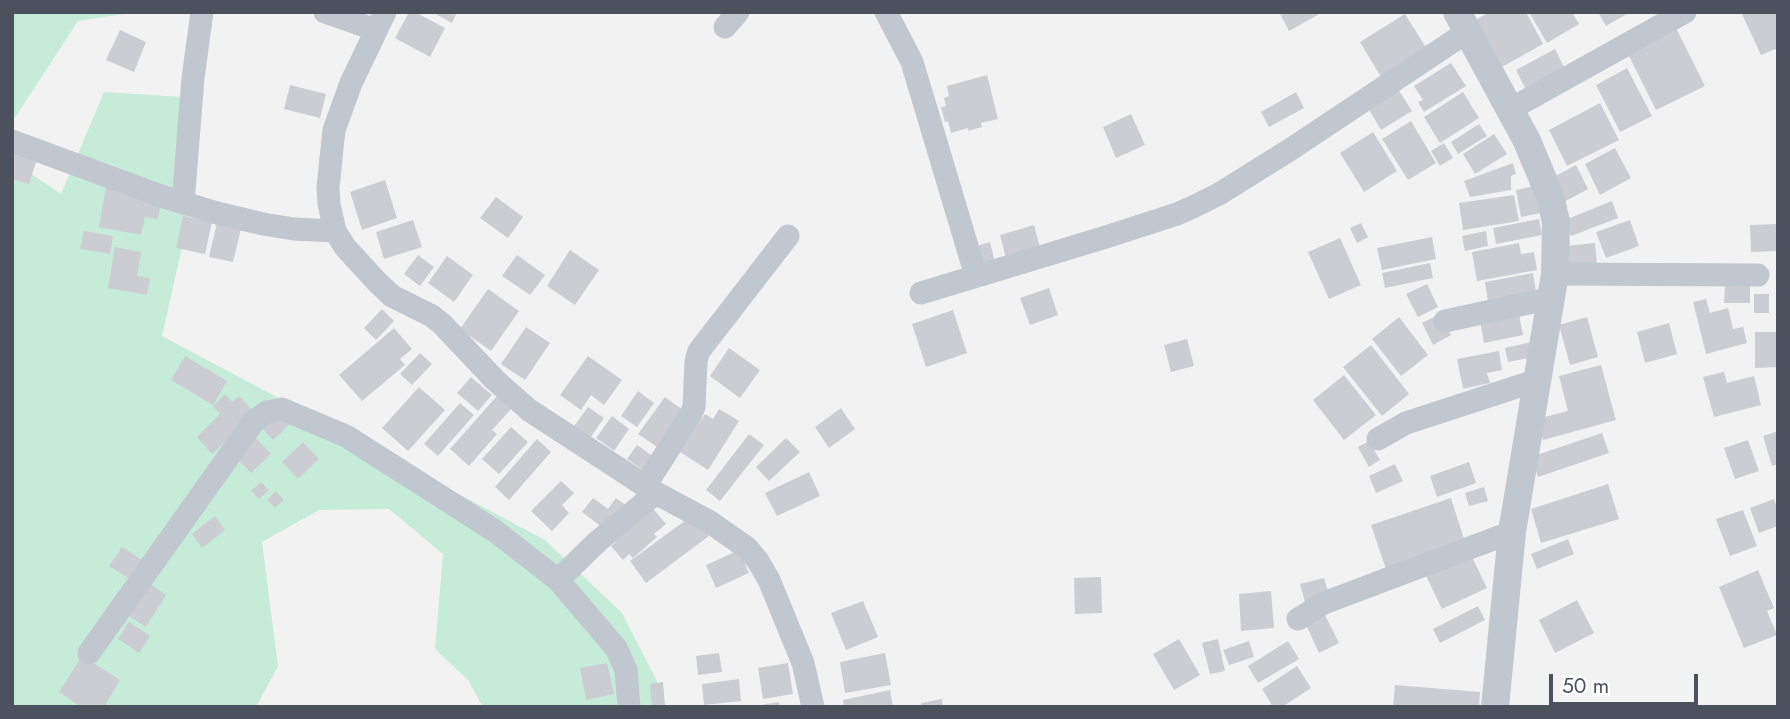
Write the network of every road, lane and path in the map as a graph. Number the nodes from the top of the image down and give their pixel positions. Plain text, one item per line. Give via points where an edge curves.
1 (202, 12) edge
2 (325, 12) edge
3 (886, 12) edge
4 (1685, 12) edge
5 (381, 21) edge
6 (1462, 22) edge
7 (1509, 110) junction
8 (12, 141) edge
9 (183, 203) junction
10 (335, 230) junction
11 (788, 236) dead end
12 (1758, 275) dead end
13 (976, 276) junction
14 (1554, 286) junction
15 (921, 293) dead end
16 (1445, 321) dead end
17 (1538, 380) junction
18 (1378, 439) dead end
19 (651, 489) junction
20 (1512, 532) junction
21 (558, 580) junction
22 (1298, 619) dead end
23 (89, 653) dead end
24 (629, 707) edge
25 (813, 707) edge
26 (1495, 707) edge

1 - 9 street
2 - 5 street
3 - 13 street via 912,62
4 - 7 street
5 - 10 street via 334,130 328,187
6 - 7 street
6 - 13 street via 1288,151 1219,194 1165,218
7 - 14 street via 1550,195 1556,222
8 - 9 street
9 - 10 street via 263,224
10 - 19 street via 345,247 392,296 442,324 529,410
11 - 19 street via 699,351 691,414
12 - 14 street
13 - 15 street
14 - 16 street
14 - 17 street
17 - 18 street via 1406,424
17 - 20 street
19 - 21 street
19 - 25 street via 710,522 758,561 803,663
20 - 22 street via 1324,603
20 - 26 street
21 - 23 street via 495,531 346,436 282,408 254,421
21 - 24 street via 616,648 626,670

